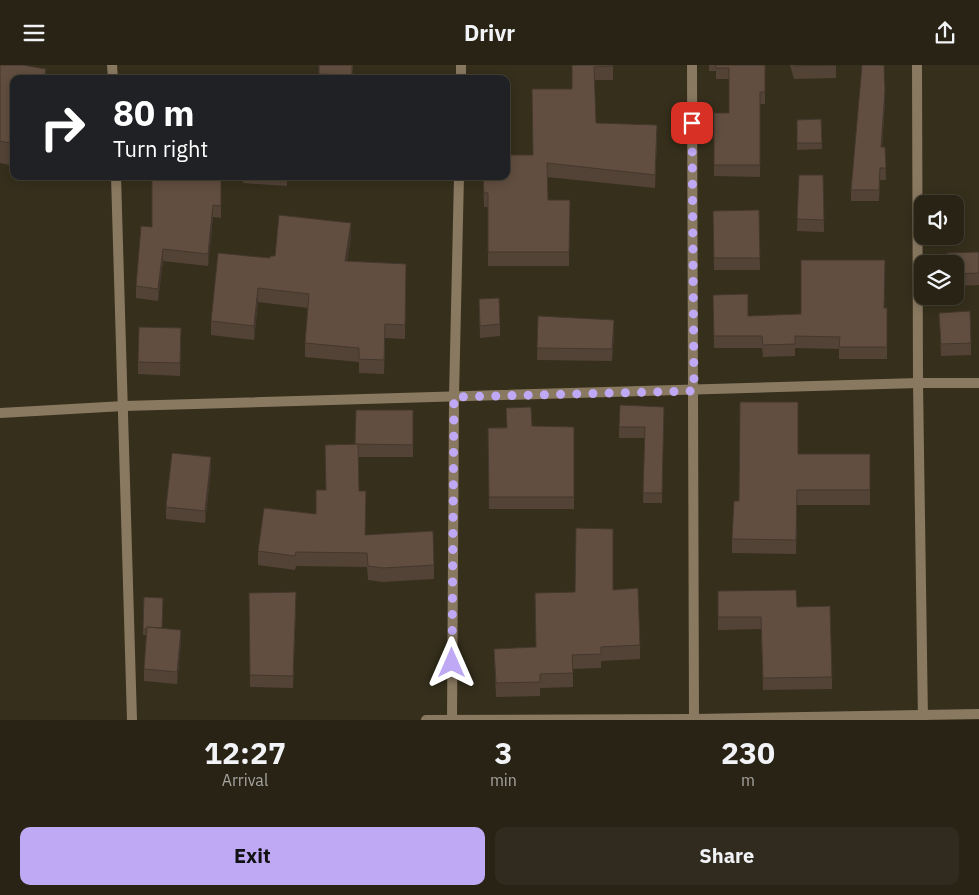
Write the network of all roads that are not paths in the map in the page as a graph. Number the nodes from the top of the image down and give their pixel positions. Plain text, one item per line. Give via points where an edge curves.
1 (692, 65) edge
2 (917, 65) edge
3 (116, 180) edge
4 (459, 180) edge
5 (918, 383) junction
6 (979, 383) edge
7 (694, 391) junction
8 (454, 397) junction
9 (124, 406) junction
10 (0, 413) edge
11 (979, 714) edge
12 (923, 717) edge
13 (132, 720) edge
14 (426, 720) edge
15 (452, 720) edge
16 (694, 720) edge

1 - 7 street
2 - 5 street
3 - 9 street
4 - 8 street
5 - 6 street
5 - 7 street
5 - 12 street
7 - 8 street
7 - 16 street
8 - 9 street
8 - 15 street
9 - 10 street
9 - 13 street
11 - 12 street
12 - 16 street
14 - 15 street
15 - 16 street

